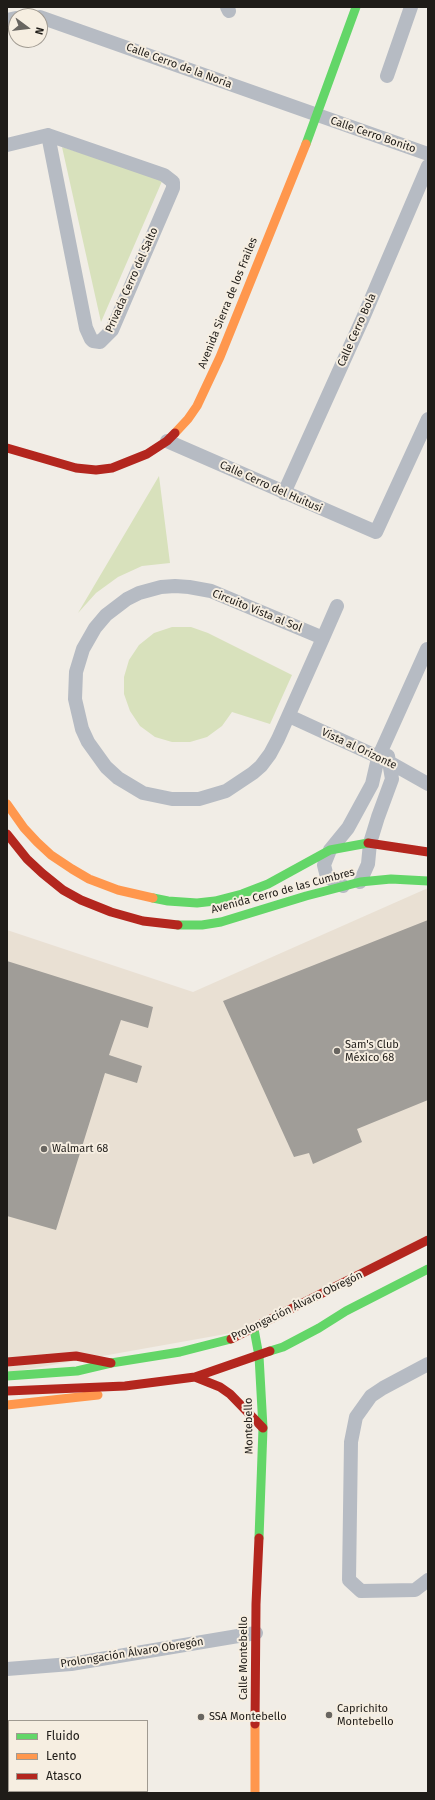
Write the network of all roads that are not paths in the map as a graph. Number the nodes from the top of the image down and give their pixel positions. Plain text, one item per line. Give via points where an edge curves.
1 (356, 7) edge
2 (410, 7) edge
3 (48, 20) edge
4 (387, 76) dead end
5 (318, 115) junction
6 (48, 136) junction
7 (7, 145) edge
8 (428, 154) edge
9 (428, 166) edge
10 (428, 419) edge
11 (167, 441) junction
12 (7, 448) edge
13 (284, 493) junction
14 (337, 606) dead end
15 (323, 638) junction
16 (427, 649) dead end
17 (424, 668) edge
18 (288, 716) junction
19 (384, 760) junction
20 (428, 784) edge
21 (7, 804) edge
22 (7, 834) edge
23 (370, 843) junction
24 (330, 850) junction
25 (428, 852) edge
26 (428, 881) edge
27 (360, 882) junction
28 (343, 886) junction
29 (428, 1240) edge
30 (428, 1269) edge
31 (254, 1328) junction
32 (259, 1356) junction
33 (7, 1362) edge
34 (111, 1363) junction
35 (428, 1364) edge
36 (7, 1376) edge
37 (195, 1377) junction
38 (125, 1386) junction
39 (7, 1391) edge
40 (7, 1405) edge
41 (263, 1428) junction
42 (259, 1523) joint
43 (428, 1580) edge
44 (256, 1633) junction
45 (7, 1669) edge
46 (255, 1793) edge

1 - 5 street, Avenida Sierra de los Frailes
2 - 4 street
3 - 5 street, Calle Cerro de la Noria
5 - 8 street, Calle Cerro Bonito
5 - 11 street, Avenida Sierra de los Frailes via 220,357 197,406
6 - 6 street, Privada Cerro del Salto via 164,175 173,182 173,188 112,330 100,342 93,341 86,328
6 - 7 street
9 - 13 street, Calle Cerro Bola
10 - 13 street, Calle Cerro del Huitusi via 376,532
11 - 12 street, Avenida Sierra de los Frailes via 128,463 96,470 76,468
11 - 13 street, Calle Cerro del Huitusi
14 - 15 street
15 - 18 street, Circuito Vista al Sol
15 - 18 street, Circuito Vista al Sol via 211,591 189,587 161,587 127,599 106,615 88,639 77,663 75,699 88,742 102,762 118,778 144,793 172,799 198,799 226,791 261,766 278,739
16 - 17 street
17 - 19 street via 385,743
18 - 19 street, Vista al Orizonte
19 - 20 street, Vista al Orizonte
19 - 23 street via 392,779
19 - 24 street via 348,828
21 - 24 street, Avenida Cerro de las Cumbres via 37,842 72,870 118,890 168,901 215,901 242,894 280,879
22 - 28 street, Avenida Cerro de las Cumbres via 27,859 63,890 111,912 143,921 184,925 221,922
23 - 24 street, Avenida Cerro de las Cumbres
23 - 25 street, Avenida Cerro de las Cumbres
23 - 27 street via 368,864
24 - 28 street via 324,865 326,873 329,878
26 - 27 street, Avenida Cerro de las Cumbres via 391,879
27 - 28 street, Avenida Cerro de las Cumbres
29 - 31 street, Prolongación Álvaro Obregón
30 - 32 street via 346,1311 296,1341
31 - 32 street, Montebello
31 - 34 street, Prolongación Álvaro Obregón via 227,1341 180,1352
32 - 37 street
32 - 41 street, Montebello
33 - 34 street, Prolongación Álvaro Obregón via 76,1356
34 - 36 street, Prolongación Álvaro Obregón via 76,1371
35 - 43 street via 371,1396 356,1417 351,1442 349,1502 349,1580 356,1588 361,1592 415,1590
37 - 38 street
37 - 41 street via 230,1394
38 - 39 street
38 - 40 street via 82,1398
41 - 42 street, Montebello
42 - 44 street, Calle Montebello
44 - 45 street, Prolongación Álvaro Obregón via 71,1664
44 - 46 street, Calle Montebello

